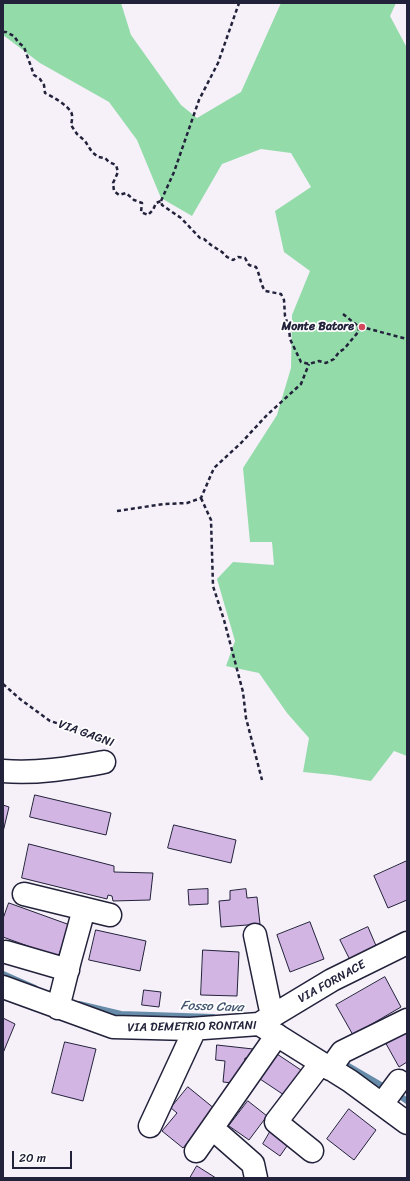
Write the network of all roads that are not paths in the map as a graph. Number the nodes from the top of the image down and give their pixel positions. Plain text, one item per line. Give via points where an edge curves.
1 (104, 762) dead end
2 (7, 768) edge
3 (24, 894) dead end
4 (84, 909) junction
5 (110, 915) dead end
6 (255, 935) dead end
7 (407, 943) edge
8 (6, 952) dead end
9 (3, 987) edge
10 (62, 993) junction
11 (407, 1020) edge
12 (268, 1023) junction
13 (196, 1029) junction
14 (331, 1063) junction
15 (407, 1123) edge
16 (150, 1126) dead end
17 (212, 1128) junction
18 (196, 1151) dead end
19 (312, 1151) dead end
20 (256, 1178) edge

1 - 2 street, VIA GAGNI via 61,770
3 - 4 street
4 - 5 street
4 - 10 street
6 - 12 street
7 - 12 street, VIA FORNACE via 332,980
8 - 10 street
9 - 10 street, VIA DEMETRIO RONTANI
10 - 13 street, VIA DEMETRIO RONTANI via 113,1027
11 - 14 street
12 - 13 street, VIA DEMETRIO RONTANI
12 - 14 street
12 - 17 street
13 - 16 street
14 - 15 street via 391,1092
14 - 19 street via 276,1122
17 - 18 street
17 - 20 street via 253,1164

